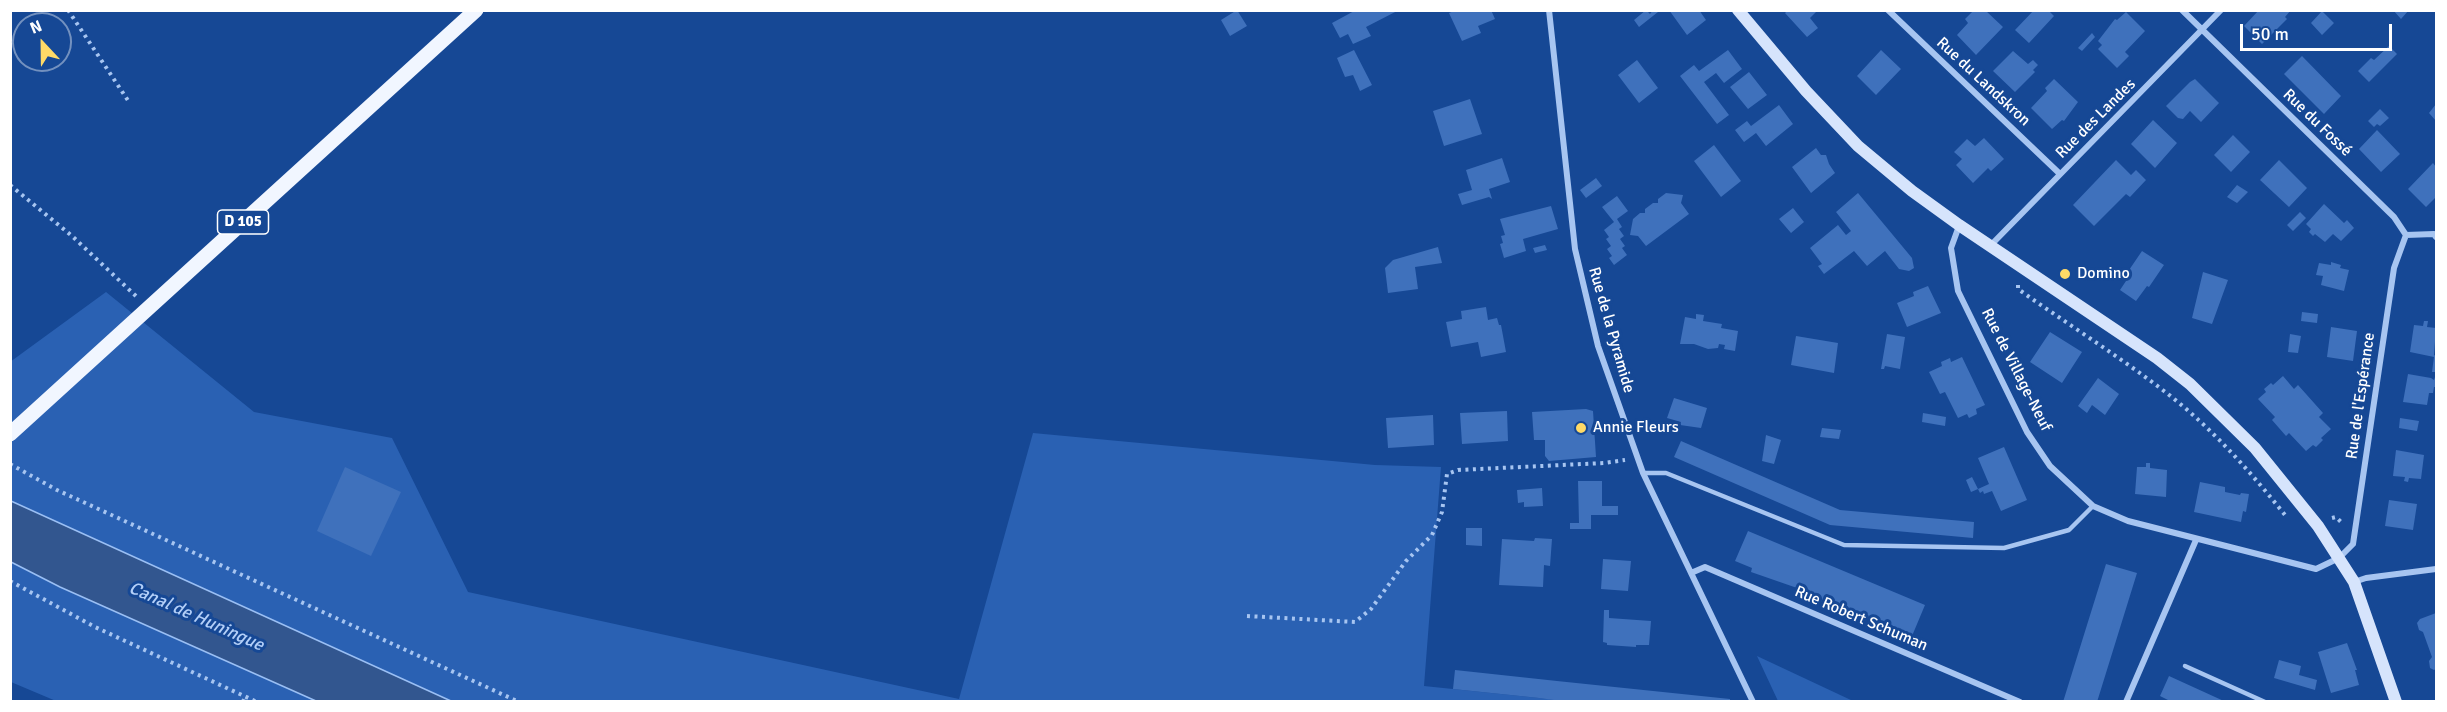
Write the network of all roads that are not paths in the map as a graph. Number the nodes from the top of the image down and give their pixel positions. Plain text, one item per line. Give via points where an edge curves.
1 (476, 10) edge
2 (1549, 10) edge
3 (1738, 10) edge
4 (1888, 10) edge
5 (2182, 10) edge
6 (2221, 10) edge
7 (2202, 30) junction
8 (2060, 174) junction
9 (1959, 225) junction
10 (2436, 234) edge
11 (2406, 235) junction
12 (1990, 247) junction
13 (10, 434) edge
14 (1643, 473) junction
15 (2093, 506) junction
16 (2196, 540) junction
17 (2339, 558) junction
18 (2436, 569) edge
19 (1690, 573) junction
20 (2354, 582) junction
21 (2185, 666) dead end
22 (1753, 702) edge
23 (2020, 702) edge
24 (2126, 702) edge
25 (2265, 702) edge
26 (2396, 702) edge

1 - 13 main road, D 105
2 - 14 street, Rue de la Pyramide via 1575,249 1598,346
3 - 9 street via 1858,146
4 - 8 street, Rue du Landskron
5 - 7 street, Rue du Fossé
6 - 7 street, Rue des Landes
7 - 8 street, Rue des Landes
7 - 11 street, Rue du Fossé via 2394,217
8 - 12 street, Rue des Landes
9 - 12 street
9 - 15 street, Rue de Village-Neuf via 1951,248 1958,291 2027,432 2050,466
10 - 11 street
11 - 17 street, Rue de l'Espérance via 2394,268 2355,536 2353,544
12 - 17 street via 2190,384 2255,448
14 - 15 lane via 1666,473 1844,545 2004,548 2069,530
14 - 19 street, Rue de la Pyramide
15 - 16 street, Rue de Village-Neuf via 2128,521
16 - 17 street, Rue de Village-Neuf via 2316,569
16 - 24 street
17 - 20 street
18 - 20 street
19 - 22 street, Rue de la Pyramide
19 - 23 street, Rue Robert Schuman via 1705,567
20 - 26 street
21 - 25 lane

